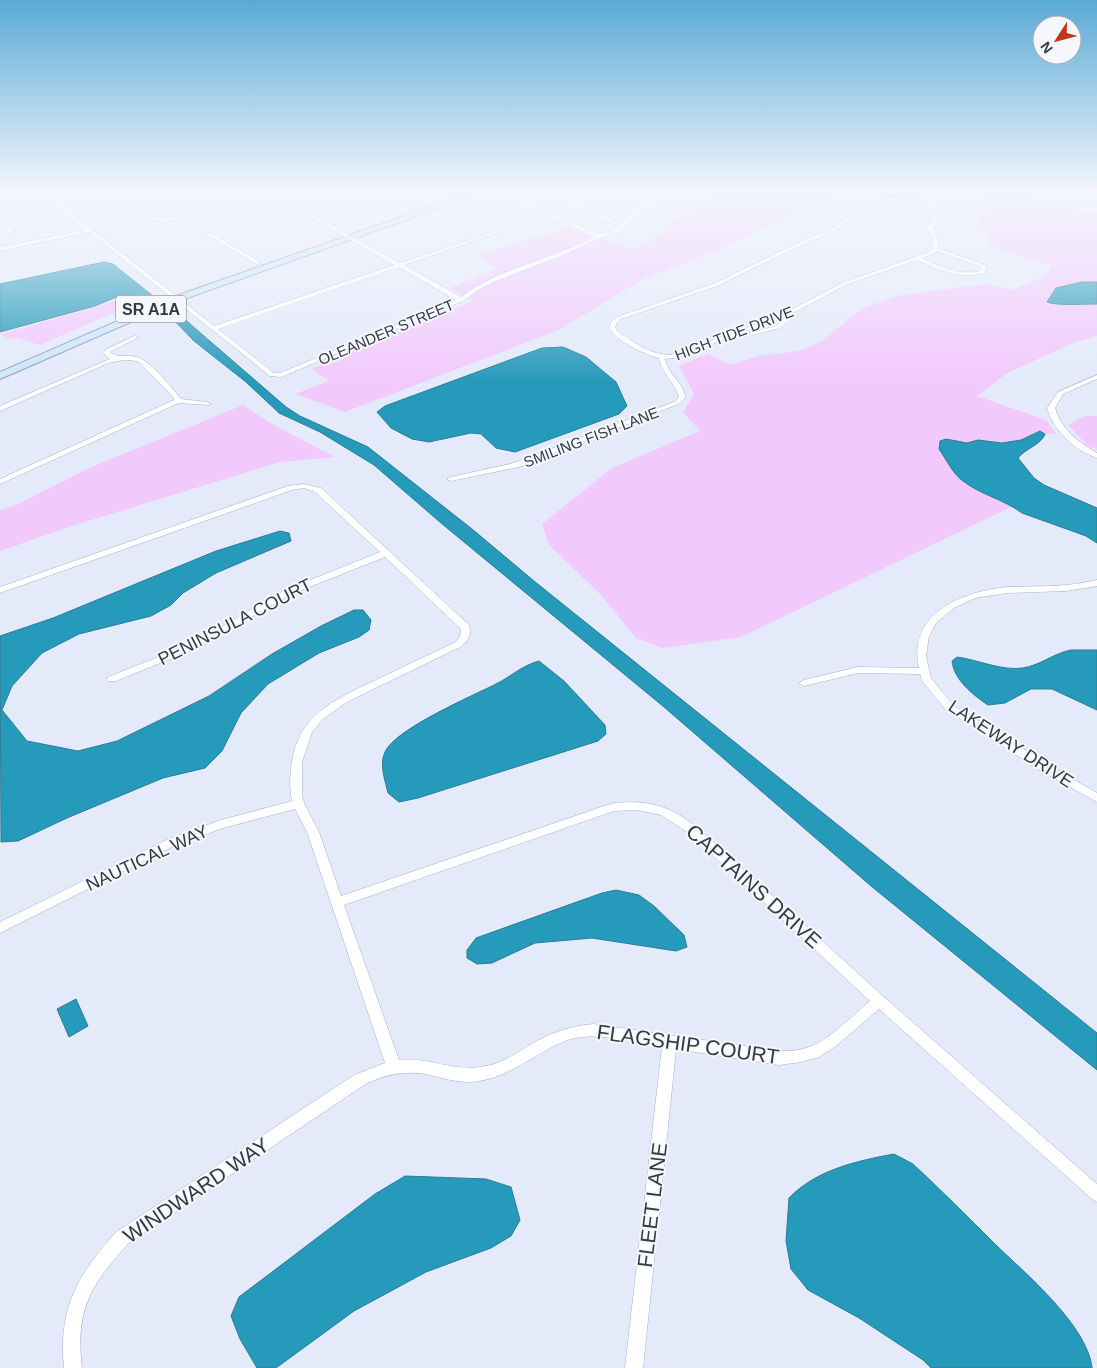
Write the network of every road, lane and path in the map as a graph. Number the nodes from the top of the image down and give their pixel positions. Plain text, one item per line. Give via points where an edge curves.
1 (119, 254) edge
2 (243, 254) edge
3 (288, 254) edge
4 (295, 254) edge
5 (377, 254) edge
6 (433, 254) edge
7 (558, 254) edge
8 (779, 254) edge
9 (929, 254) edge
10 (949, 254) edge
11 (919, 259) junction
12 (258, 263) junction
13 (398, 266) junction
14 (173, 297) junction
15 (461, 300) junction
16 (215, 328) junction
17 (136, 337) dead end
18 (662, 358) junction
19 (115, 359) junction
20 (0, 369) edge
21 (0, 376) edge
22 (1097, 377) edge
23 (178, 401) junction
24 (207, 404) dead end
25 (0, 409) edge
26 (1097, 456) edge
27 (452, 479) dead end
28 (0, 482) edge
29 (386, 553) junction
30 (1097, 583) edge
31 (0, 590) edge
32 (923, 671) junction
33 (112, 679) dead end
34 (804, 684) dead end
35 (1097, 798) edge
36 (299, 804) junction
37 (339, 902) junction
38 (0, 928) edge
39 (879, 1001) junction
40 (670, 1041) junction
41 (394, 1067) junction
42 (1097, 1194) edge
43 (73, 1368) edge
44 (634, 1368) edge

1 - 14 street
2 - 12 street
3 - 12 main road, SR A1A
4 - 14 main road, SR A1A
5 - 13 street
6 - 13 street
7 - 15 street, OLEANDER STREET via 508,273 468,293
8 - 18 street via 715,285 628,314 614,322 614,332 653,356
9 - 11 street, HIGH TIDE DRIVE
10 - 11 street via 984,268 982,272 970,275 952,272
11 - 18 street, HIGH TIDE DRIVE via 844,284 793,311 778,327 734,335
12 - 14 main road, SR A1A
13 - 15 street
13 - 16 street
14 - 16 street
14 - 20 main road, SR A1A
14 - 21 main road, SR A1A
15 - 16 street, OLEANDER STREET via 279,375 272,375
17 - 19 street via 107,350 106,353
18 - 27 street, SMILING FISH LANE via 662,364 682,390 683,397 676,404 516,466
19 - 23 street via 141,361
19 - 25 street
22 - 26 street via 1056,396 1051,408 1060,427 1080,447
23 - 24 street
23 - 28 street
29 - 31 street via 318,490 304,486
29 - 33 street, PENINSULA COURT via 286,593 199,644
29 - 36 street via 464,626 465,638 459,644 343,700 312,724 298,754
30 - 32 street via 1066,588 1007,590 972,596 951,606 932,621 924,636
32 - 34 street via 858,670
32 - 35 street, LAKEWAY DRIVE via 949,707
36 - 37 street
36 - 38 street, NAUTICAL WAY via 221,824 170,843
37 - 39 street, CAPTAINS DRIVE via 613,806 659,808 694,830
37 - 41 street
39 - 40 street, FLAGSHIP COURT via 827,1044 798,1057 779,1058
39 - 42 street, CAPTAINS DRIVE
40 - 41 street, FLAGSHIP COURT via 593,1030 559,1037 496,1072 476,1076 414,1066
40 - 44 street, FLEET LANE
41 - 43 street, WINDWARD WAY via 376,1071 359,1080 122,1238 102,1258 77,1302 71,1324

